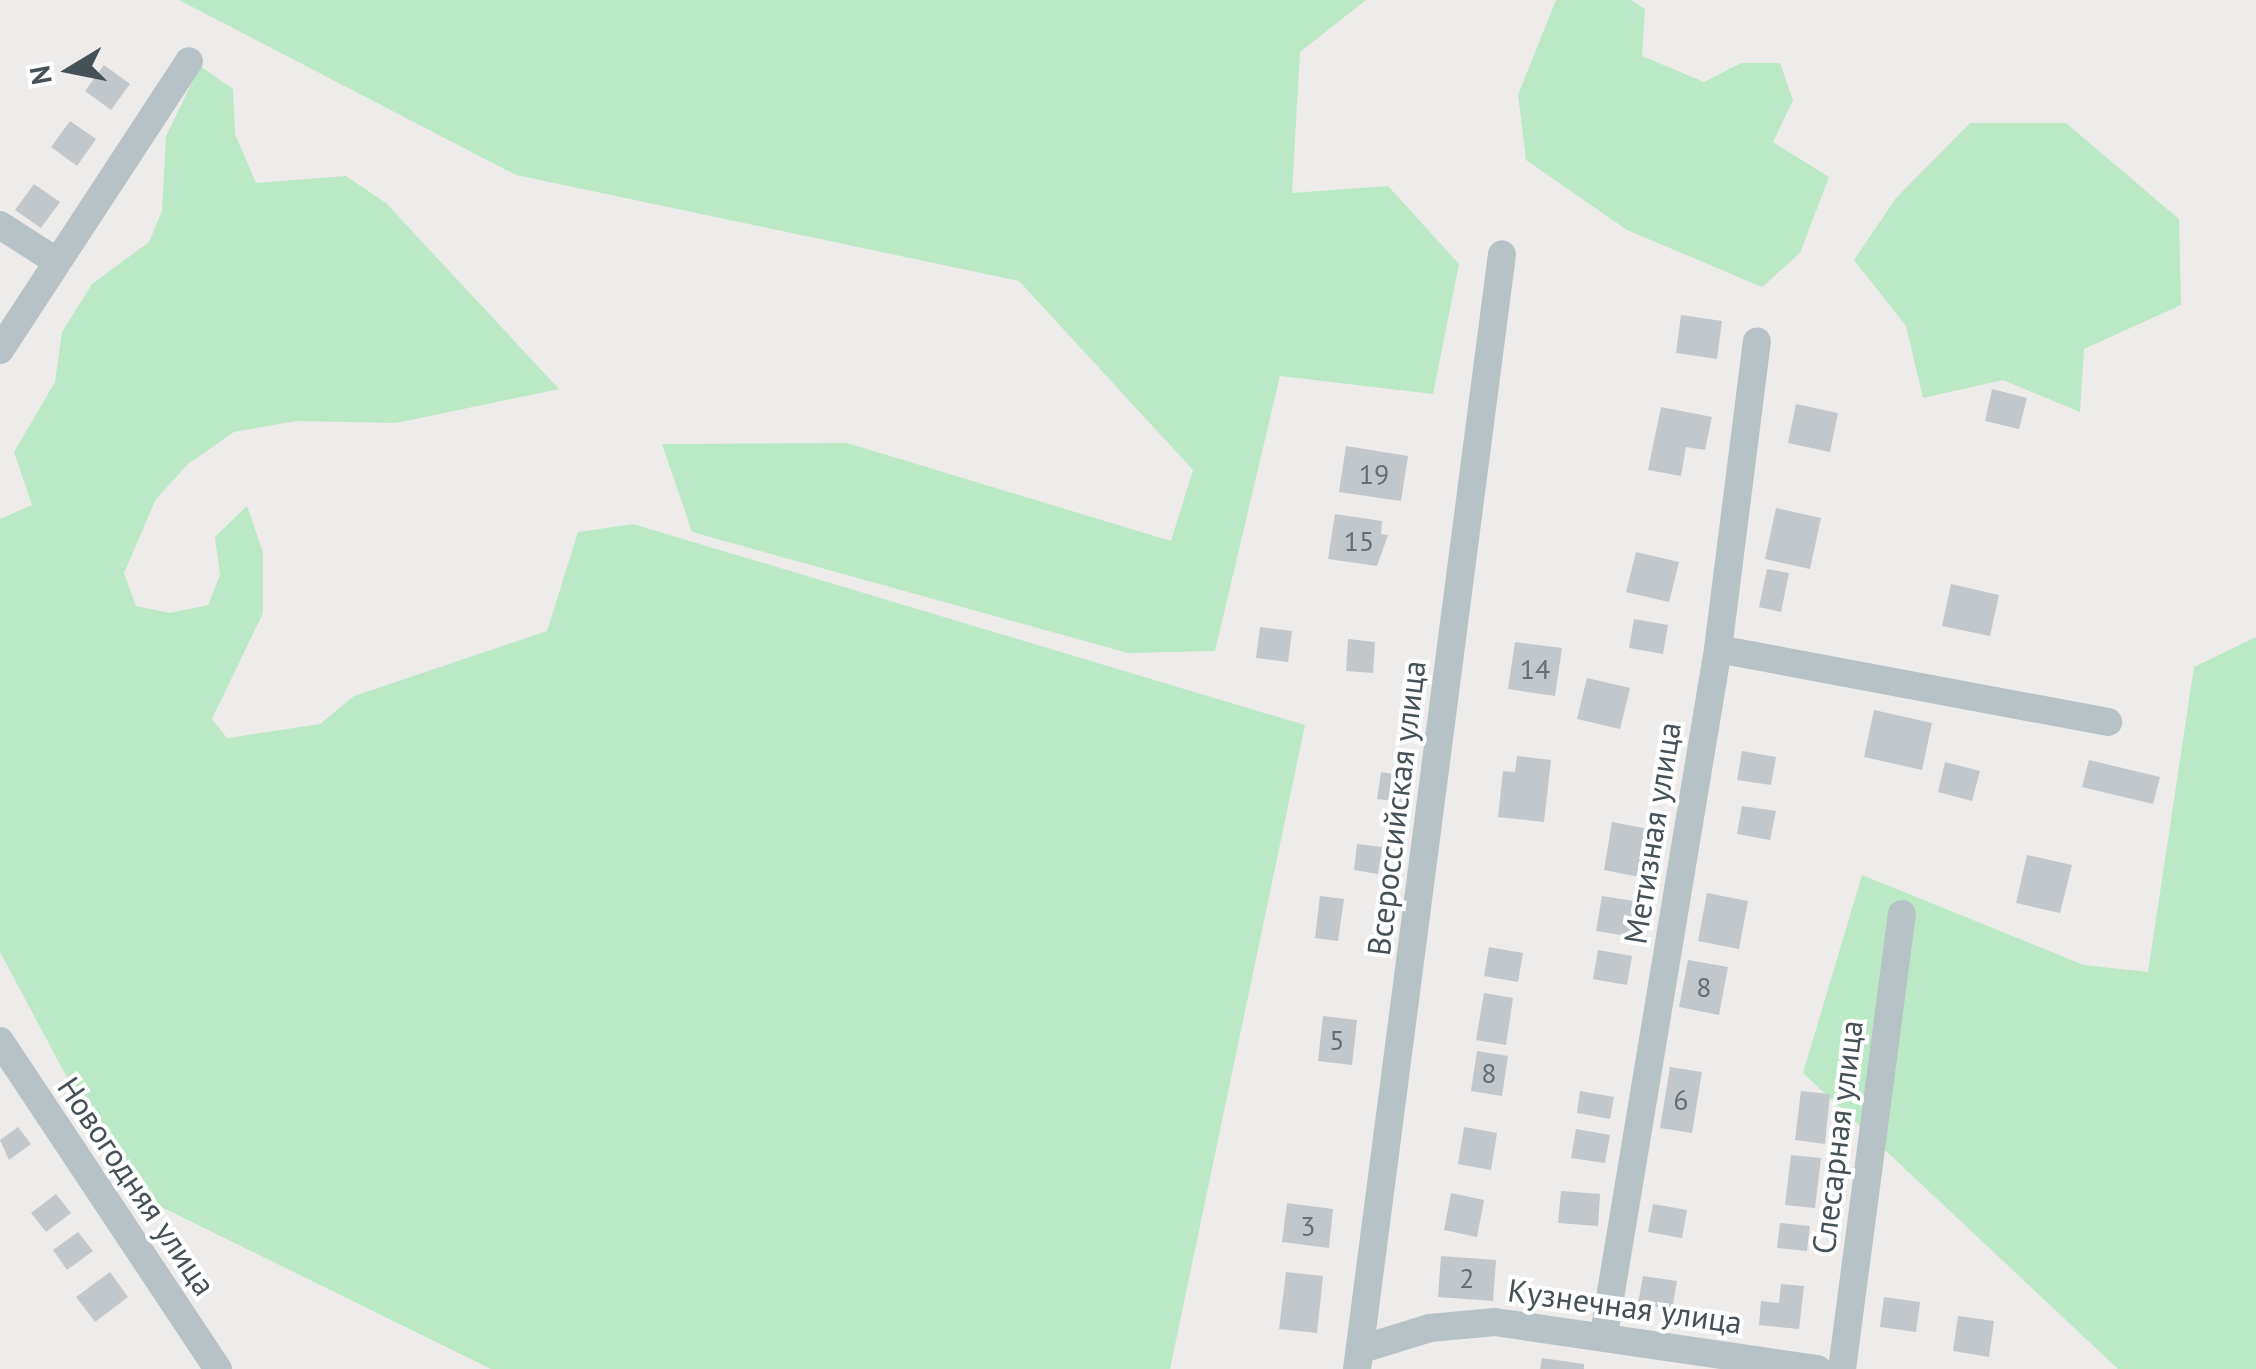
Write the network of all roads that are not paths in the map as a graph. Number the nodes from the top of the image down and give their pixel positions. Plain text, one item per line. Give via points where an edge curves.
1 (189, 62) dead end
2 (0, 225) edge
3 (1502, 254) dead end
4 (56, 261) junction
5 (1757, 341) dead end
6 (0, 350) edge
7 (1718, 649) junction
8 (2108, 722) dead end
9 (1902, 914) dead end
10 (0, 1041) edge
11 (1604, 1334) junction
12 (1361, 1358) edge
13 (218, 1369) edge
14 (1818, 1369) edge
15 (1842, 1369) edge

1 - 4 street
2 - 4 street
3 - 12 street, Всероссийская улица
4 - 6 street
5 - 7 street, Метизная улица
7 - 8 street
7 - 11 street, Метизная улица
9 - 15 street, Слесарная улица
10 - 13 street, Новогодняя улица
11 - 12 street, Кузнечная улица via 1495,1322 1430,1328
11 - 14 street, Кузнечная улица

